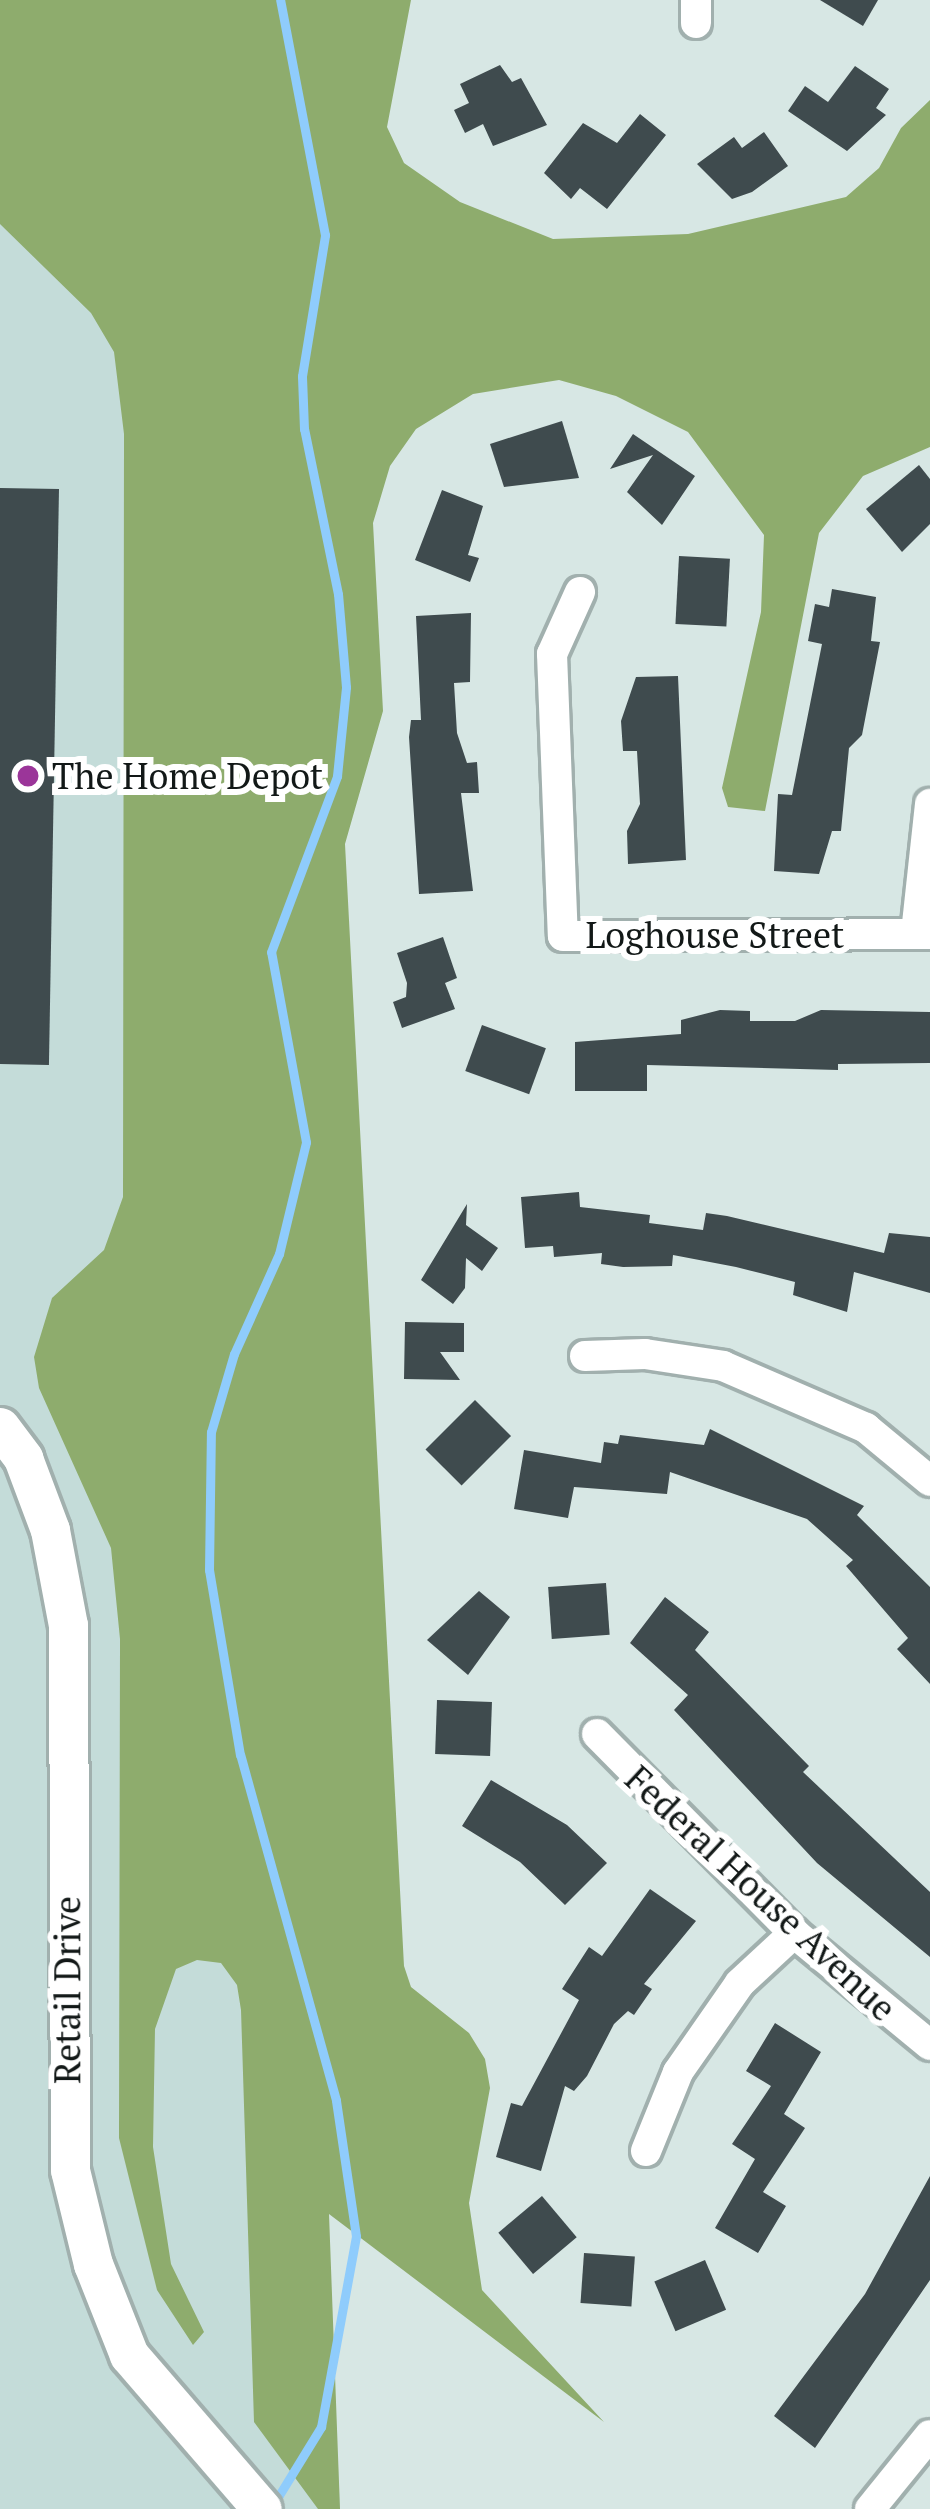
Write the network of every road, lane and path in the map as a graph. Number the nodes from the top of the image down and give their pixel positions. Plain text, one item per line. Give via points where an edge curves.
1 (580, 592) dead end
2 (930, 804) edge
3 (923, 934) edge
4 (585, 1356) dead end
5 (0, 1427) edge
6 (930, 1481) edge
7 (597, 1734) dead end
8 (794, 1933) junction
9 (930, 2045) edge
10 (646, 2151) dead end
11 (930, 2434) edge
12 (262, 2509) edge
13 (870, 2509) edge

1 - 3 street, Loghouse Street via 552,654 562,936
2 - 3 street
4 - 6 street via 645,1354 723,1366 866,1428
5 - 12 street, Retail Drive via 23,1459 50,1530 68,1624 66,2053 70,2170 88,2245 129,2355
7 - 8 street, Federal House Avenue
8 - 9 street, Federal House Avenue
8 - 10 street via 740,1983 678,2072
11 - 13 street

